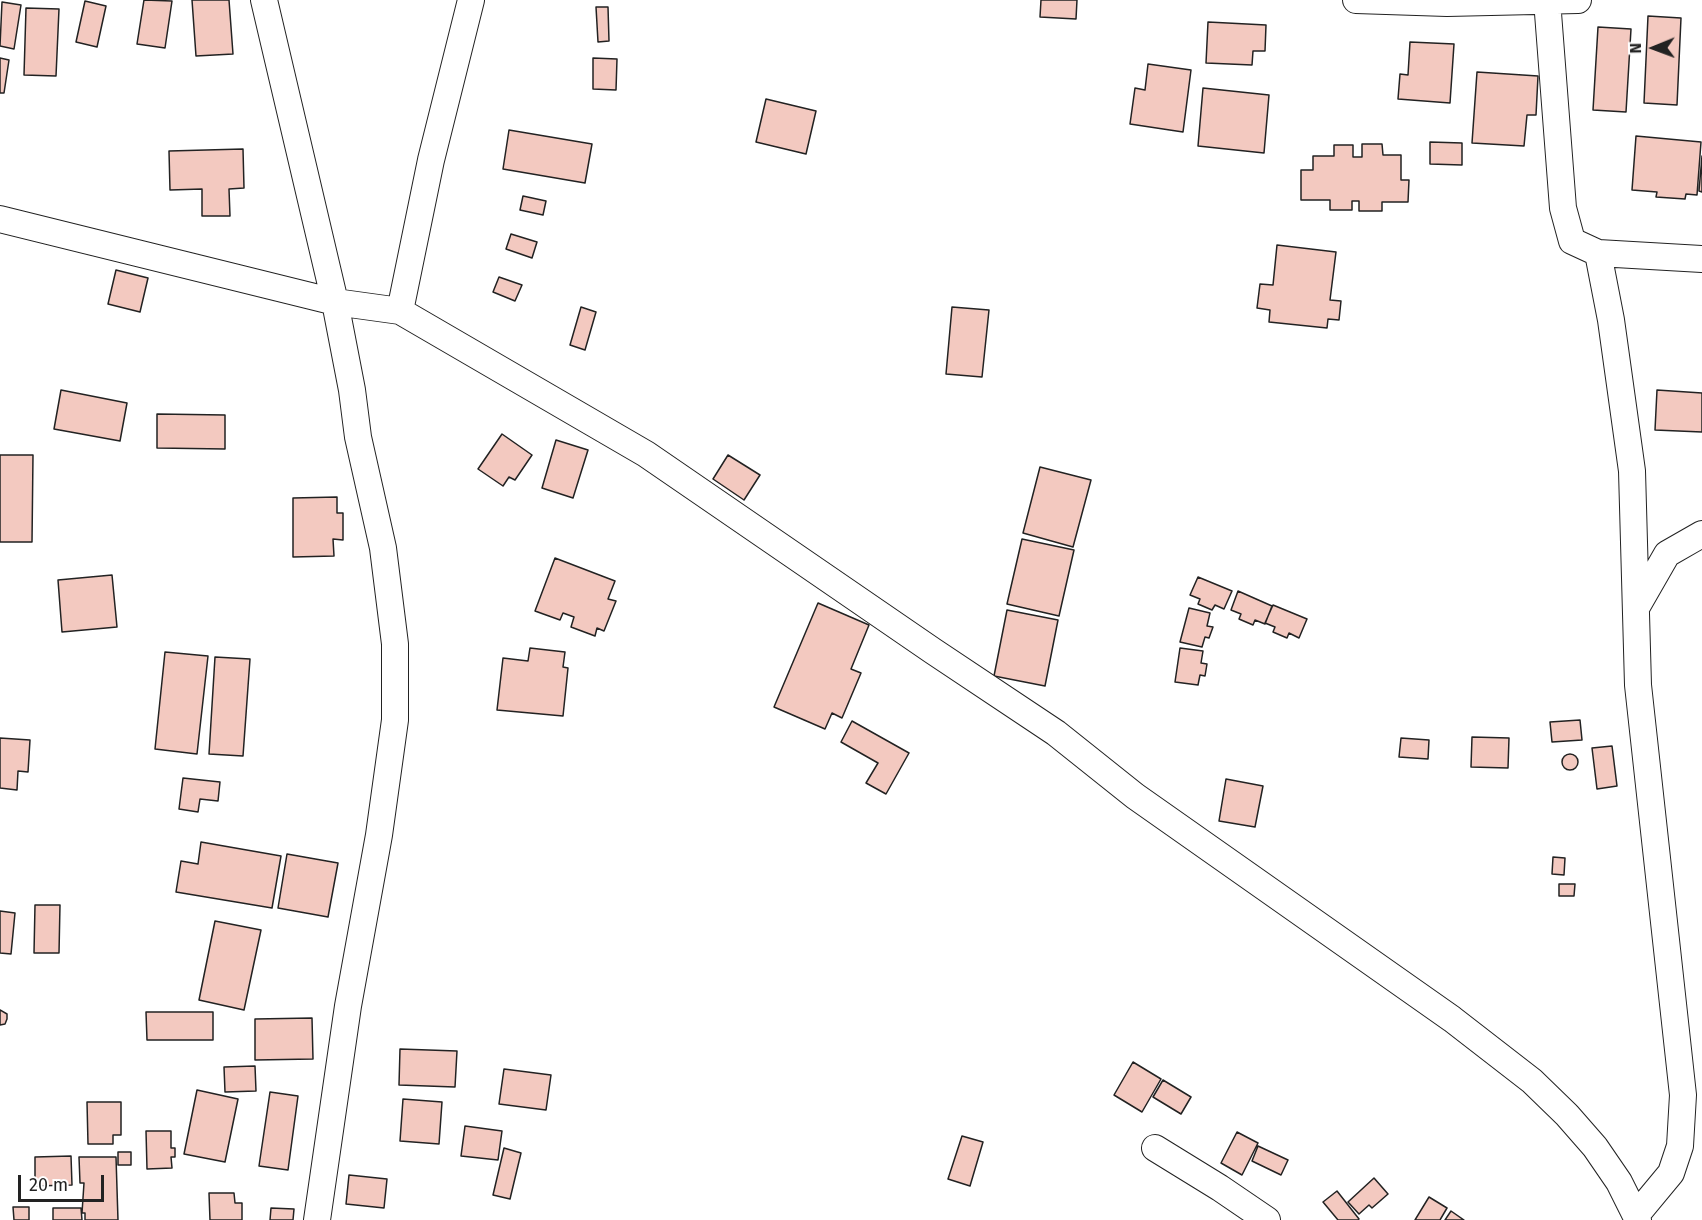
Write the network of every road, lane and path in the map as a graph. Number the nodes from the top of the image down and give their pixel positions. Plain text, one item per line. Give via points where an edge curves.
1 (264, 0) edge
2 (471, 0) edge
3 (1356, 0) edge
4 (1547, 0) edge
5 (1578, 0) edge
6 (0, 219) edge
7 (1598, 253) junction
8 (1702, 260) edge
9 (335, 302) junction
10 (400, 311) junction
11 (1702, 534) edge
12 (1635, 608) junction
13 (1155, 1148) dead end
14 (1638, 1217) edge
15 (317, 1220) edge
16 (1267, 1220) edge

1 - 9 street
2 - 10 street via 431,160
3 - 4 street
4 - 5 street
4 - 7 street via 1563,208 1572,241
6 - 9 street
7 - 8 street
7 - 12 street via 1632,471
9 - 10 street
9 - 15 street via 358,436 384,548 395,644 395,720
10 - 14 street via 646,454 1056,733 1135,796 1452,1019 1532,1081 1567,1115 1595,1147
11 - 12 street via 1667,554
12 - 14 street via 1639,696 1683,1095 1680,1146 1671,1173
13 - 16 street

